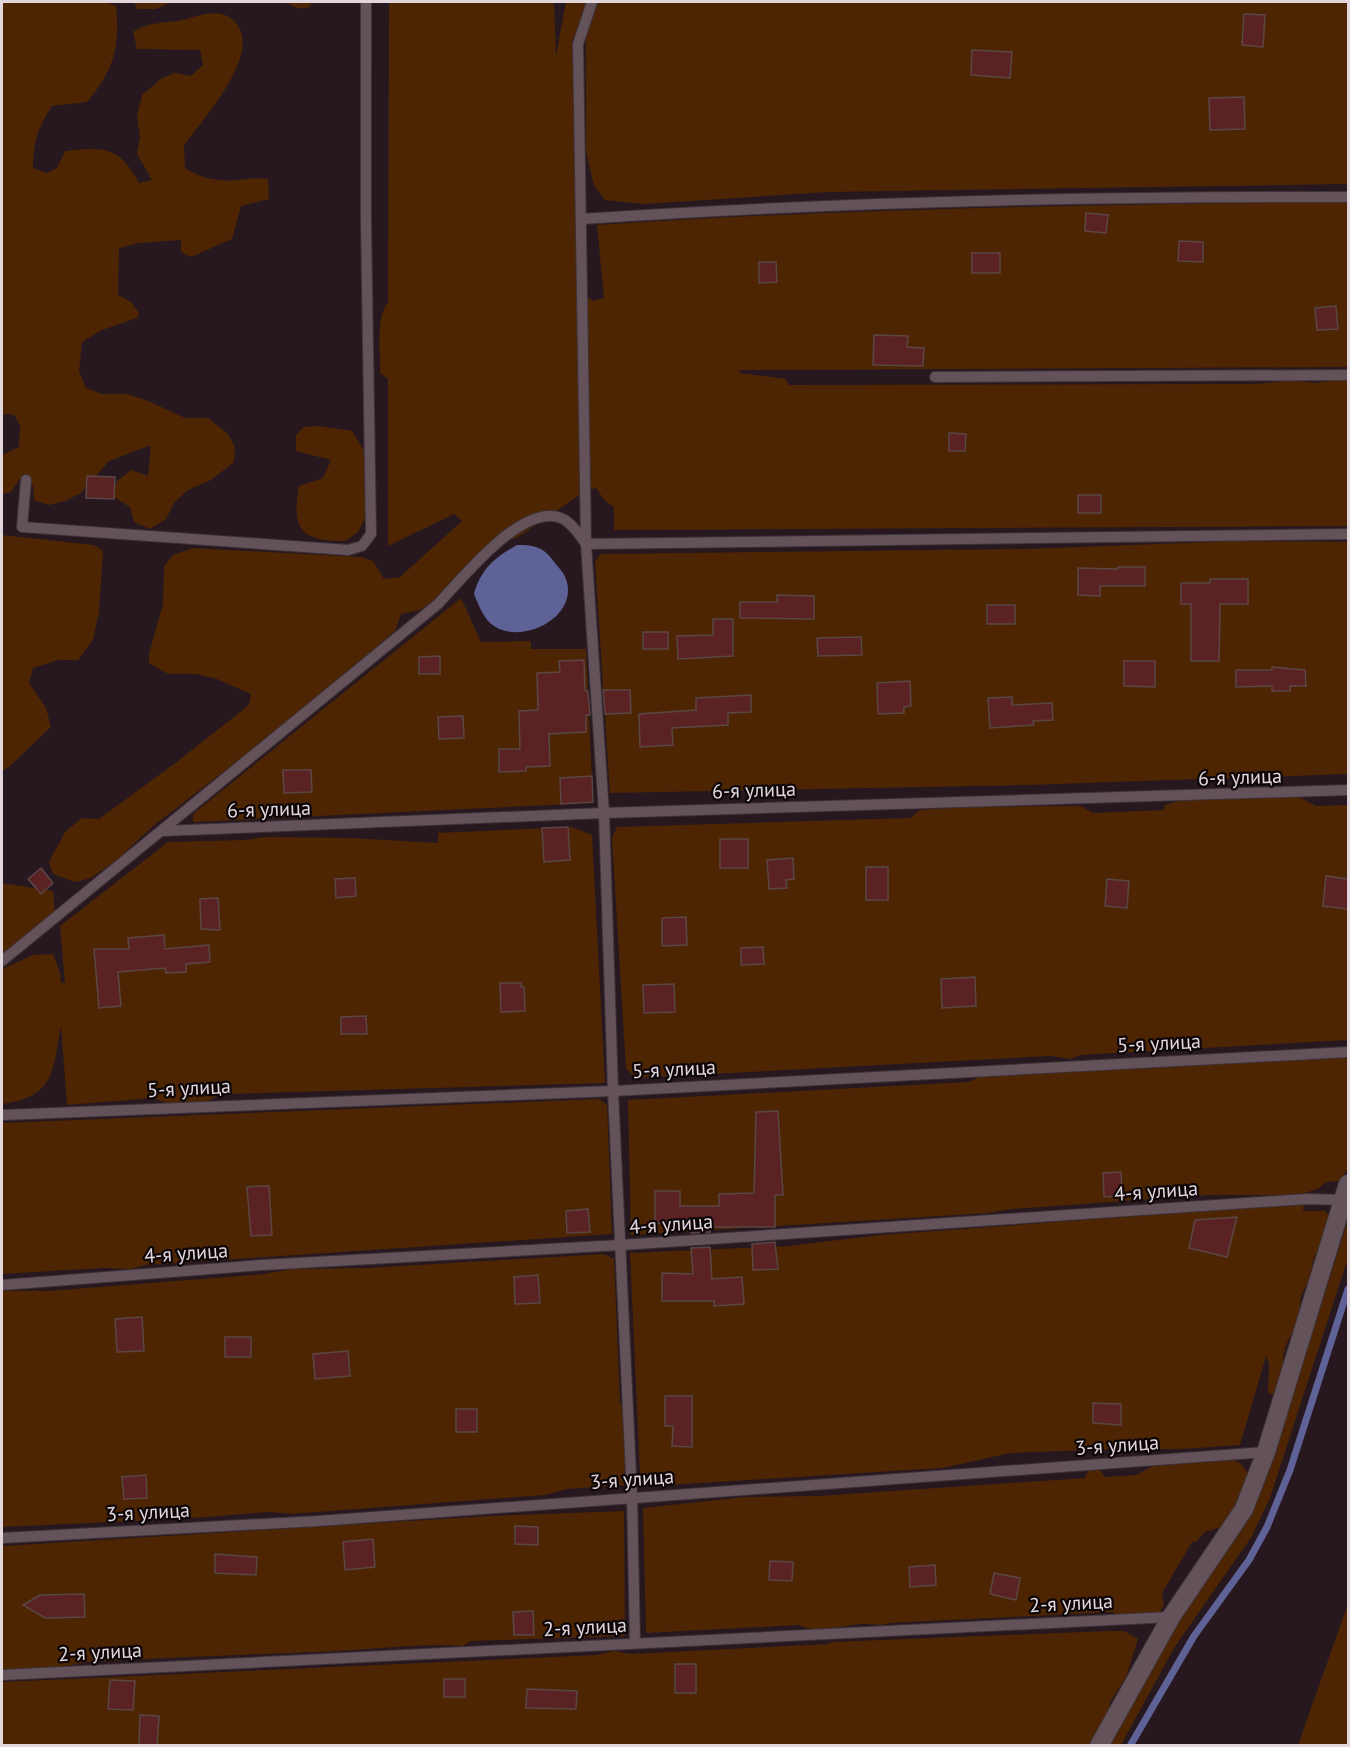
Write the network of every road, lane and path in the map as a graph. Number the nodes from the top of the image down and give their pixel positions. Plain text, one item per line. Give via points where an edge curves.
1 (366, 2) edge
2 (592, 2) edge
3 (1348, 196) edge
4 (581, 219) junction
5 (1348, 375) edge
6 (935, 377) dead end
7 (26, 480) dead end
8 (1348, 534) edge
9 (586, 544) junction
10 (1348, 790) edge
11 (604, 813) junction
12 (162, 831) junction
13 (2, 961) edge
14 (1348, 1052) edge
15 (613, 1090) junction
16 (2, 1115) edge
17 (1346, 1192) edge
18 (621, 1245) junction
19 (2, 1285) edge
20 (1266, 1452) junction
21 (632, 1496) junction
22 (2, 1538) edge
23 (1171, 1617) junction
24 (635, 1642) junction
25 (2, 1675) edge
26 (1099, 1746) edge

1 - 7 lane via 371,534 362,546 348,550 22,527
2 - 4 lane via 578,44
3 - 4 lane via 1095,196 777,206
4 - 9 lane
5 - 6 lane
8 - 9 lane
9 - 11 lane
9 - 12 lane via 564,519 545,515 529,519 487,552 438,604
10 - 11 lane, 6-я улица
11 - 12 lane, 6-я улица
11 - 15 lane
12 - 13 lane
14 - 15 lane, 5-я улица
15 - 16 lane, 5-я улица
15 - 18 lane
17 - 18 lane, 4-я улица via 1307,1199
17 - 20 street
18 - 19 lane, 4-я улица via 262,1265
18 - 21 lane
20 - 21 lane, 3-я улица
20 - 23 street via 1244,1509
21 - 22 lane, 3-я улица via 318,1521
21 - 24 lane
23 - 24 lane, 2-я улица
23 - 26 street
24 - 25 lane, 2-я улица

